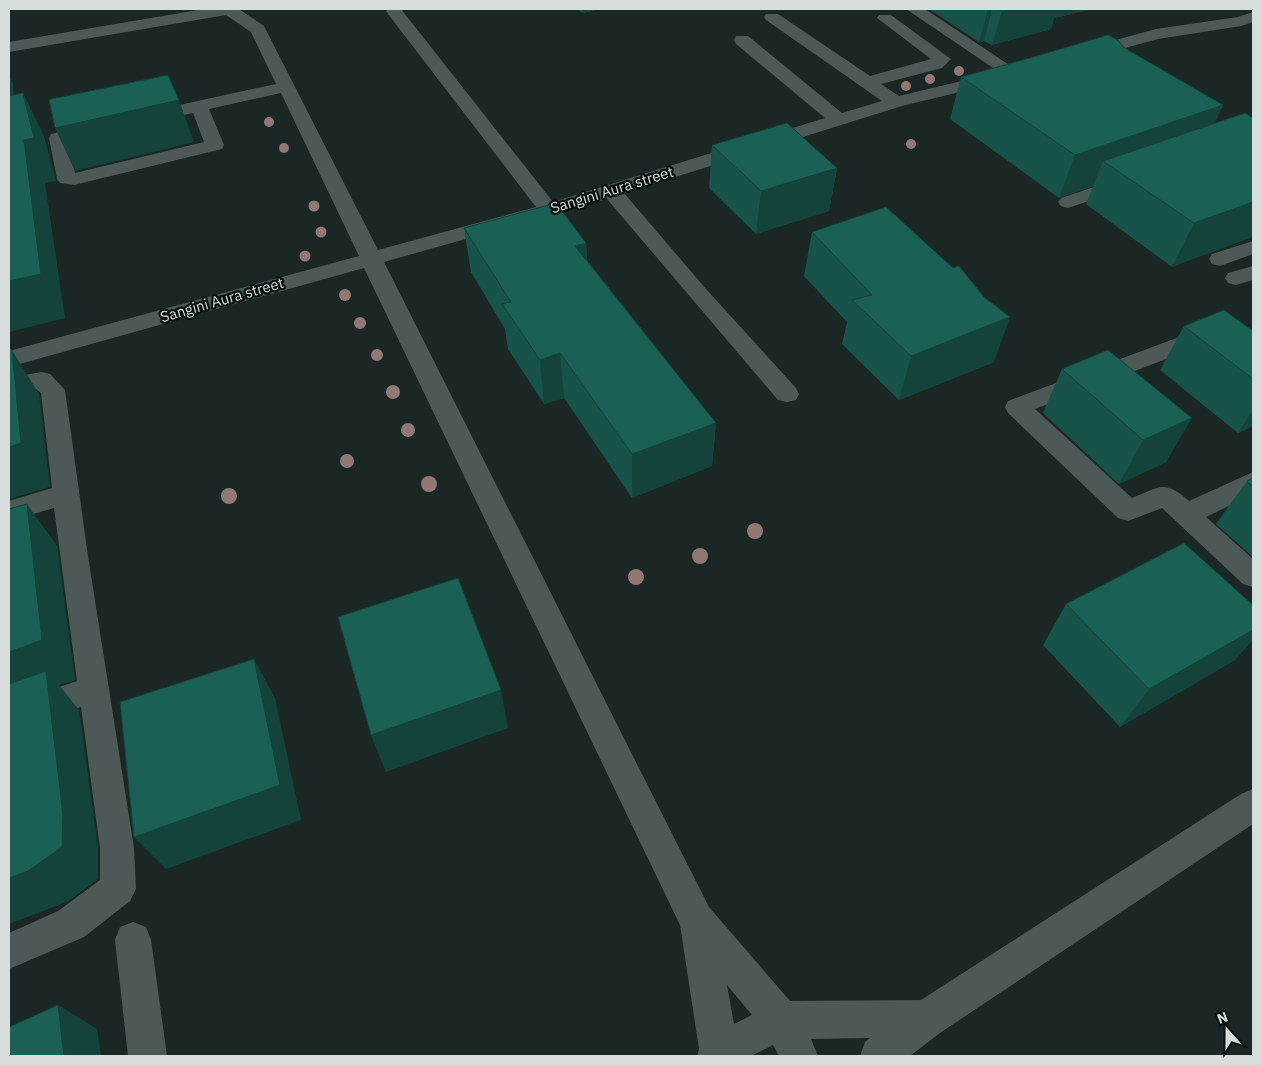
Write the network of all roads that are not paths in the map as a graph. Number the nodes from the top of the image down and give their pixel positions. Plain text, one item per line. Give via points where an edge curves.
1 (147, 9) edge
2 (230, 9) edge
3 (914, 9) edge
4 (1207, 9) edge
5 (1214, 9) edge
6 (394, 11) dead end
7 (1250, 16) edge
8 (772, 17) dead end
9 (885, 18) dead end
10 (260, 19) edge
11 (9, 32) edge
12 (1156, 34) junction
13 (742, 40) dead end
14 (9, 47) edge
15 (1071, 58) edge
16 (867, 82) junction
17 (285, 87) junction
18 (896, 102) junction
19 (199, 106) junction
20 (132, 120) edge
21 (839, 120) junction
22 (113, 125) edge
23 (1140, 177) edge
24 (611, 190) junction
25 (1068, 202) dead end
26 (549, 210) junction
27 (1253, 247) edge
28 (370, 258) junction
29 (1220, 259) dead end
30 (9, 359) edge
31 (1253, 381) edge
32 (9, 386) edge
33 (787, 394) dead end
34 (1253, 482) edge
35 (67, 494) junction
36 (9, 511) edge
37 (1186, 515) junction
38 (1253, 576) edge
39 (93, 689) junction
40 (9, 718) edge
41 (1253, 805) edge
42 (696, 920) junction
43 (133, 940) dead end
44 (9, 951) edge
45 (926, 1019) junction
46 (782, 1020) junction
47 (718, 1055) edge
48 (148, 1056) edge
49 (799, 1056) edge
50 (879, 1056) edge

1 - 11 street
2 - 10 street
2 - 14 street
3 - 18 street, Sangini Aura street via 1023,71
4 - 12 street
5 - 7 street
6 - 26 street
7 - 12 street
8 - 16 street
9 - 16 street via 942,59 936,64
10 - 17 street
12 - 15 street
13 - 21 street
16 - 18 street
17 - 19 street
17 - 28 street
18 - 21 street, Sangini Aura street
19 - 20 street
19 - 22 street via 215,145 67,179 58,138
21 - 24 street, Sangini Aura street
23 - 25 street
24 - 26 street, Sangini Aura street
24 - 33 street via 704,302
26 - 28 street, Sangini Aura street
27 - 29 street
28 - 30 street, Sangini Aura street
28 - 42 street
31 - 37 street via 1198,338 1017,407 1128,511 1166,496
32 - 35 street via 41,380 53,390
34 - 37 street
35 - 36 street
35 - 39 street
37 - 38 street
39 - 40 street
39 - 44 street via 117,848 118,889 71,924
41 - 45 street
42 - 46 street
42 - 47 street
43 - 48 street
45 - 46 street
45 - 50 street
46 - 47 street
46 - 49 street

